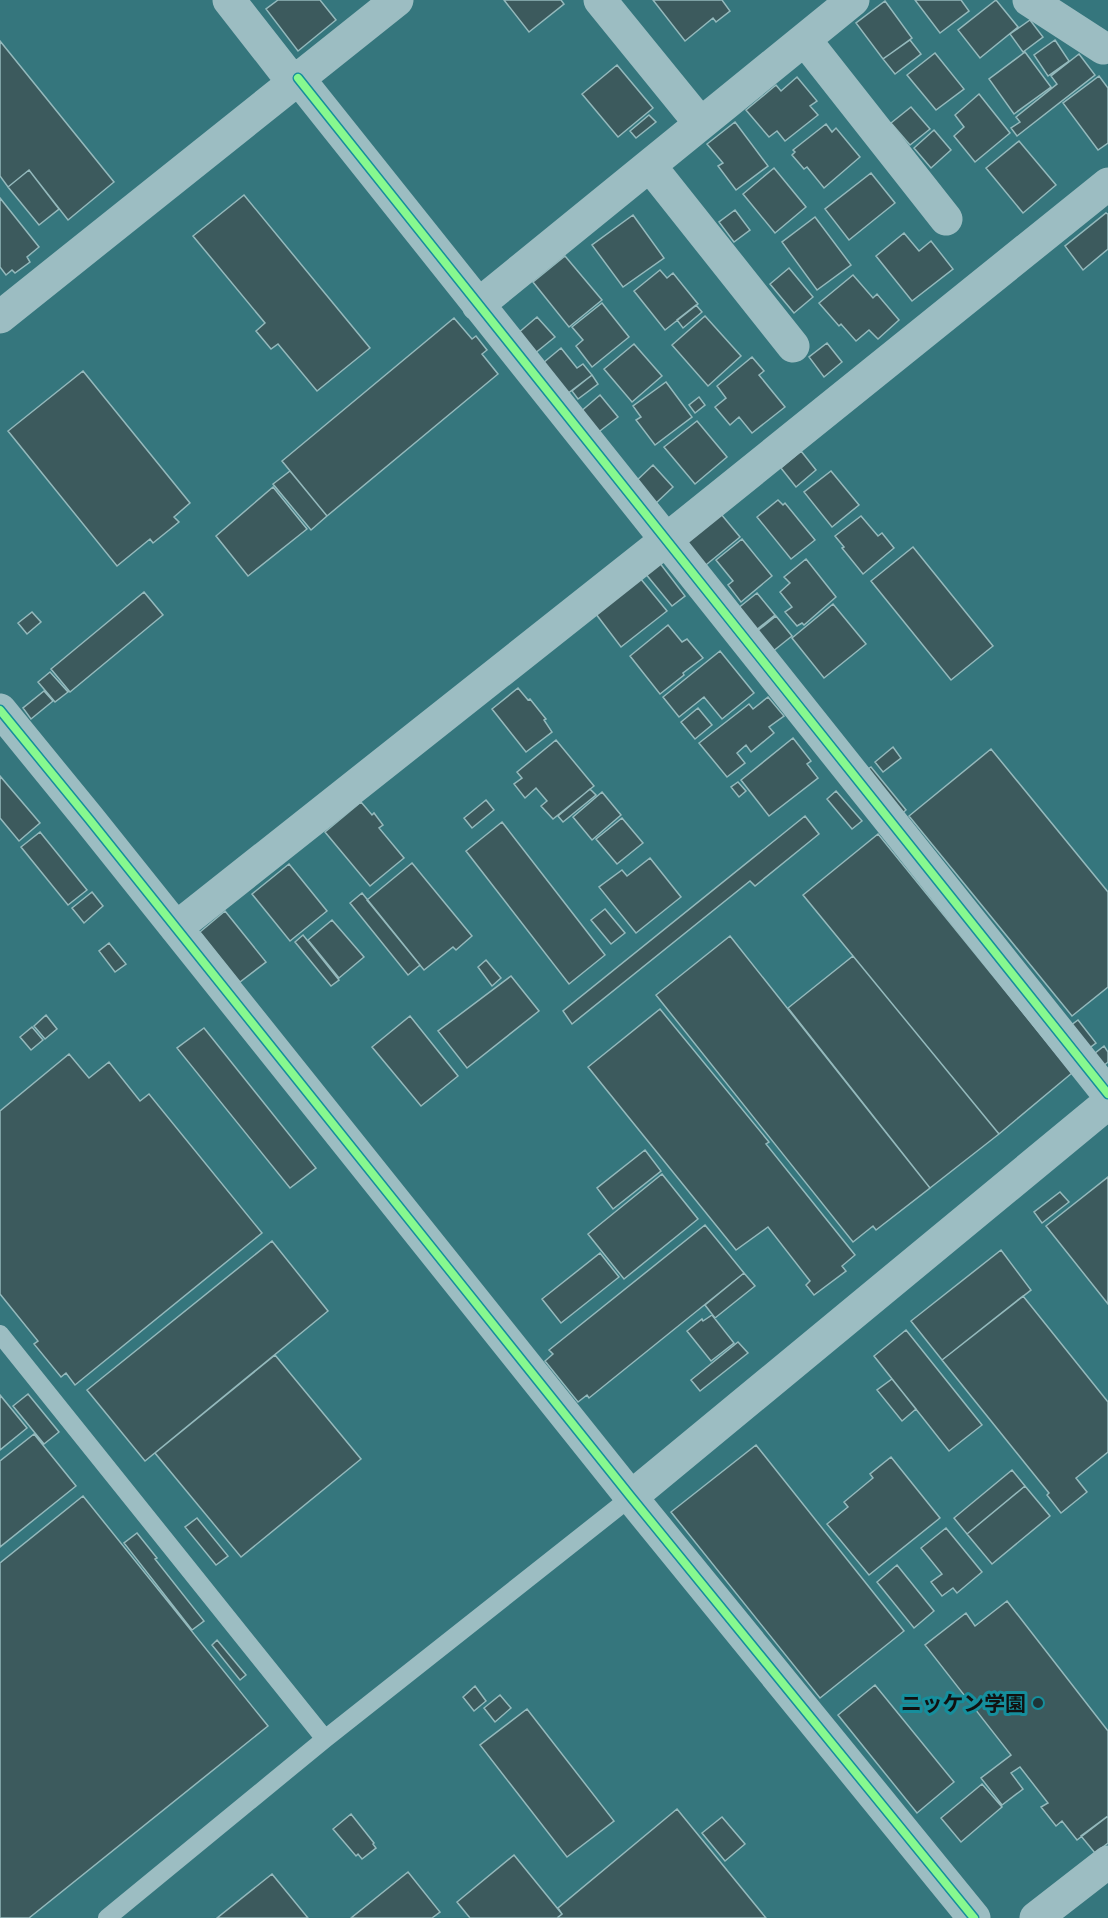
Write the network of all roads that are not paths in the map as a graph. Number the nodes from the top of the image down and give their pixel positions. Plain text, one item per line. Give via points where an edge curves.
1 (229, 0) edge
2 (397, 0) edge
3 (600, 0) edge
4 (853, 0) edge
5 (1029, 0) edge
6 (805, 40) junction
7 (1103, 48) dead end
8 (295, 80) junction
9 (700, 123) junction
10 (650, 166) junction
11 (1108, 184) edge
12 (946, 219) dead end
13 (478, 305) junction
14 (0, 317) edge
15 (794, 346) dead end
16 (666, 540) junction
17 (0, 710) edge
18 (176, 928) junction
19 (1108, 1094) edge
20 (1108, 1103) edge
21 (0, 1334) edge
22 (631, 1497) junction
23 (325, 1739) junction
24 (1108, 1862) edge
25 (107, 1918) edge
26 (974, 1918) edge
27 (1036, 1918) edge

1 - 8 street
2 - 8 street
3 - 9 street
4 - 6 street
5 - 7 street
6 - 9 street
6 - 12 street
8 - 13 street
8 - 14 street
9 - 10 street
10 - 13 street
10 - 15 street
11 - 16 street
13 - 16 street
16 - 18 street
16 - 19 street
17 - 18 street
18 - 22 street
20 - 22 street
21 - 23 lane
22 - 23 lane
22 - 26 street
23 - 25 lane
24 - 27 street

